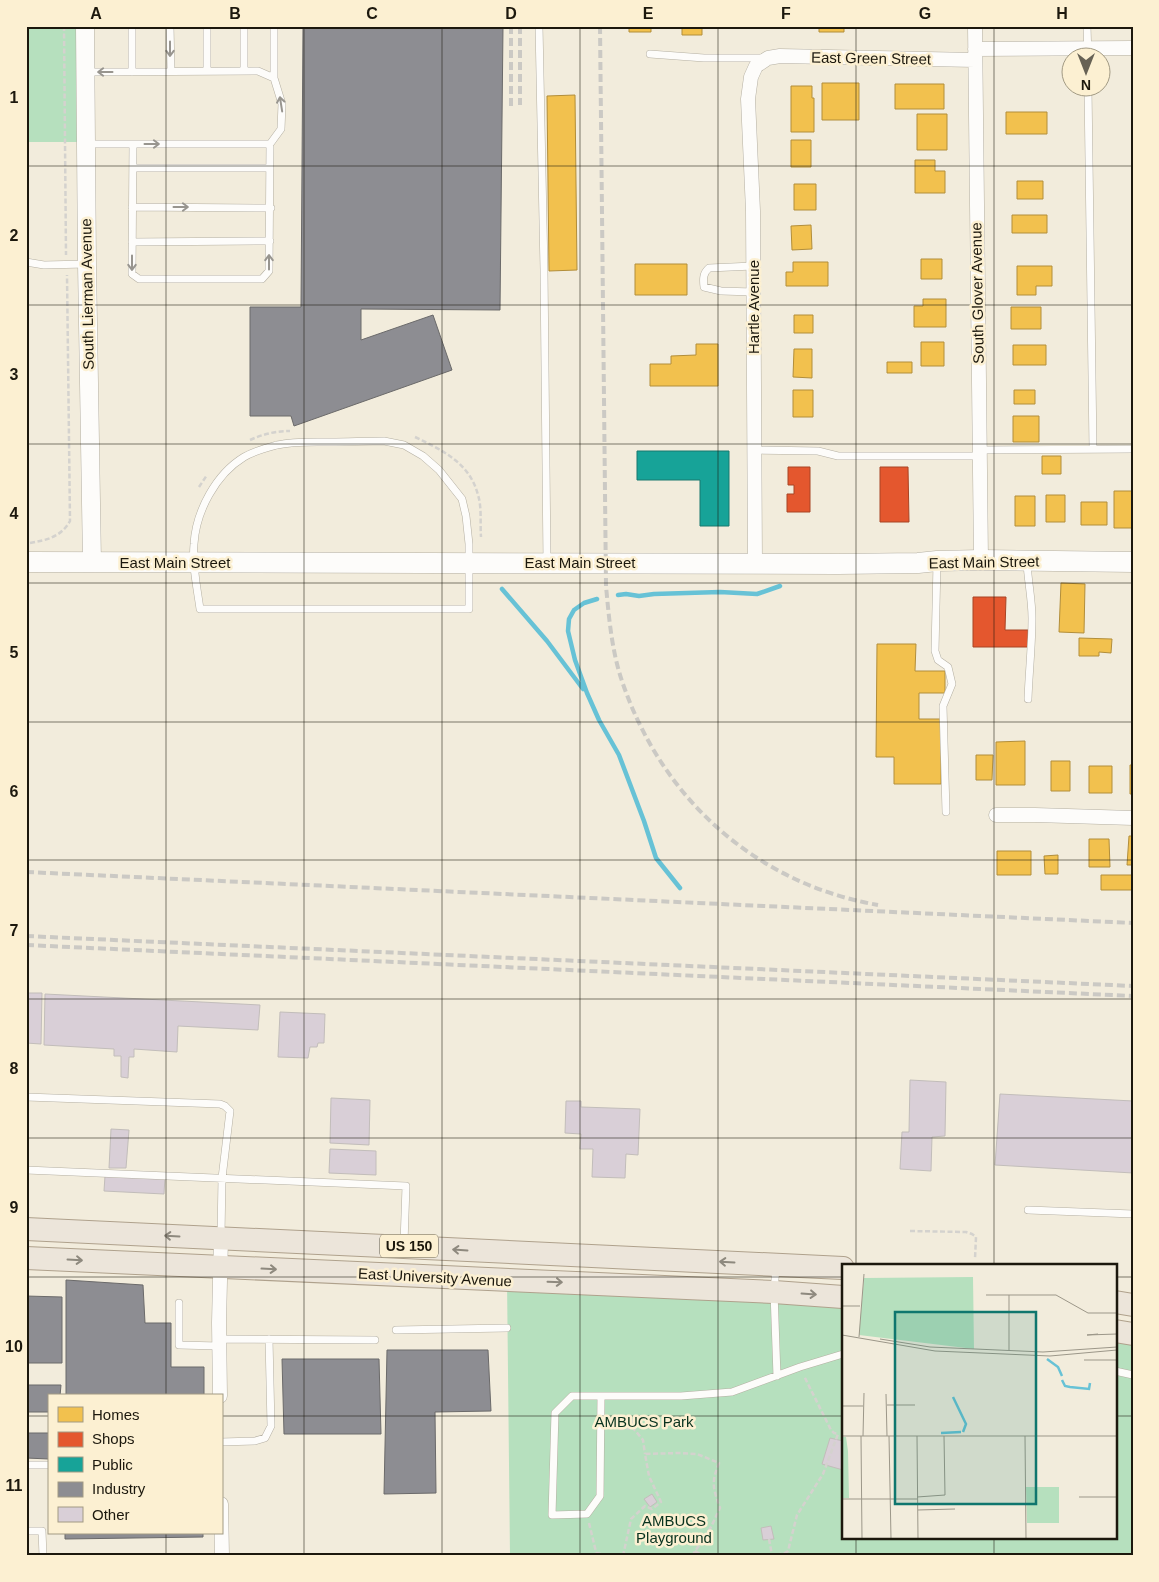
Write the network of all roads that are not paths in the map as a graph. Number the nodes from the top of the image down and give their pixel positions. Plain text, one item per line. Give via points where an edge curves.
1 (85, 26) edge
2 (132, 26) edge
3 (170, 26) edge
4 (207, 26) edge
5 (244, 26) edge
6 (274, 26) edge
7 (539, 26) edge
8 (975, 26) edge
9 (1087, 26) edge
10 (1088, 48) edge
11 (1133, 48) edge
12 (1112, 50) edge
13 (1062, 53) edge
14 (650, 54) dead end
15 (975, 54) junction
16 (768, 58) junction
17 (171, 71) junction
18 (207, 71) junction
19 (244, 71) junction
20 (85, 72) junction
21 (132, 72) junction
22 (274, 78) junction
23 (1088, 98) edge
24 (85, 144) junction
25 (133, 144) junction
26 (270, 144) junction
27 (133, 168) junction
28 (270, 168) junction
29 (132, 207) junction
30 (271, 208) junction
31 (132, 242) junction
32 (270, 242) junction
33 (26, 262) edge
34 (87, 264) junction
35 (753, 266) junction
36 (753, 292) junction
37 (1093, 449) junction
38 (1133, 449) edge
39 (754, 450) junction
40 (979, 453) junction
41 (28, 552) edge
42 (937, 560) junction
43 (981, 560) junction
44 (1027, 560) junction
45 (92, 562) junction
46 (193, 562) junction
47 (470, 562) junction
48 (547, 562) junction
49 (1133, 562) edge
50 (755, 563) junction
51 (1028, 700) dead end
52 (946, 812) dead end
53 (996, 815) dead end
54 (1133, 818) edge
55 (26, 1097) edge
56 (26, 1170) edge
57 (222, 1178) junction
58 (1028, 1210) dead end
59 (1133, 1214) edge
60 (26, 1229) edge
61 (221, 1238) junction
62 (404, 1246) junction
63 (26, 1258) edge
64 (776, 1264) junction
65 (220, 1267) junction
66 (842, 1268) edge
67 (774, 1292) junction
68 (842, 1296) edge
69 (1116, 1302) edge
70 (179, 1303) dead end
71 (1133, 1305) edge
72 (507, 1328) dead end
73 (396, 1330) dead end
74 (1116, 1331) edge
75 (1133, 1334) edge
76 (269, 1339) junction
77 (375, 1340) dead end
78 (219, 1342) junction
79 (842, 1354) edge
80 (1116, 1371) edge
81 (1133, 1375) edge
82 (777, 1376) junction
83 (220, 1394) edge
84 (600, 1397) junction
85 (222, 1442) edge
86 (26, 1465) edge
87 (48, 1465) edge
88 (26, 1531) edge
89 (222, 1534) edge
90 (42, 1556) edge
91 (222, 1556) edge

1 - 20 street, South Lierman Avenue
2 - 21 lane
3 -> 17 lane
4 - 18 lane
5 - 19 lane
6 - 22 lane
7 - 48 lane
8 - 15 street, South Glover Avenue
9 - 10 lane
11 - 12 street, East Green Street
13 - 15 street, East Green Street
14 - 16 lane
15 - 16 street, East Green Street
15 - 40 street, South Glover Avenue
16 - 35 street, Hartle Avenue via 756,66 748,98
17 - 18 lane
17 - 21 lane
18 - 19 lane
19 - 22 lane via 258,71
21 -> 20 lane
20 - 24 street, South Lierman Avenue
26 -> 22 lane via 282,129 282,104
23 - 37 lane
24 - 25 lane
24 - 34 street, South Lierman Avenue
25 -> 26 lane
25 - 27 lane
26 - 28 lane
27 - 28 lane
27 - 29 lane
28 - 30 lane
29 -> 30 lane
29 - 31 lane
30 - 32 lane
31 - 32 lane
31 -> 32 lane via 132,274 138,279 262,279 269,271
33 - 34 lane
34 - 45 street, South Lierman Avenue
35 - 36 street, Hartle Avenue
35 - 36 lane via 710,268 705,271 703,281 704,287 721,291
36 - 39 street, Hartle Avenue
37 - 38 lane
37 - 40 lane
39 - 40 lane via 818,451 838,456
39 - 50 street, Hartle Avenue
40 - 43 street, South Glover Avenue
41 - 45 main road, East Main Street
42 - 43 main road, East Main Street
42 - 50 main road, East Main Street via 918,563
42 - 52 lane via 935,651 938,660 948,667 952,684 943,706
43 - 44 main road, East Main Street
44 - 49 main road, East Main Street
44 - 51 lane via 1032,615
45 - 46 main road, East Main Street
46 - 47 main road, East Main Street
46 - 47 lane via 200,608 449,609 469,609
46 - 47 lane via 197,524 207,498 230,468 245,457 303,442 384,441 404,446 423,456 440,470 462,499
47 - 48 main road, East Main Street
48 - 50 main road, East Main Street
53 - 54 street
55 - 57 lane via 225,1106 230,1111
56 - 57 lane
57 - 61 lane
57 - 62 lane via 406,1186
58 - 59 lane
61 -> 60 main road, East University Avenue / US 150
61 - 62 main road, East University Avenue / US 150
61 - 65 street
64 -> 62 main road, East University Avenue / US 150
63 -> 65 main road, East University Avenue / US 150
64 - 66 main road, East University Avenue / US 150
64 - 67 lane
65 -> 67 main road, East University Avenue / US 150
65 - 78 street
67 -> 68 main road, East University Avenue / US 150
67 - 82 lane
69 - 71 main road
70 - 78 lane via 180,1345
72 - 73 lane
74 - 75 main road
76 - 77 lane
76 - 78 lane
76 - 85 lane via 272,1426 265,1438
78 - 83 street
79 - 82 lane
80 - 81 lane
82 - 84 lane via 732,1392
84 - 84 lane via 572,1396 555,1413 552,1515 587,1514 600,1496
86 - 87 lane
88 - 90 lane via 42,1531
89 - 91 street

